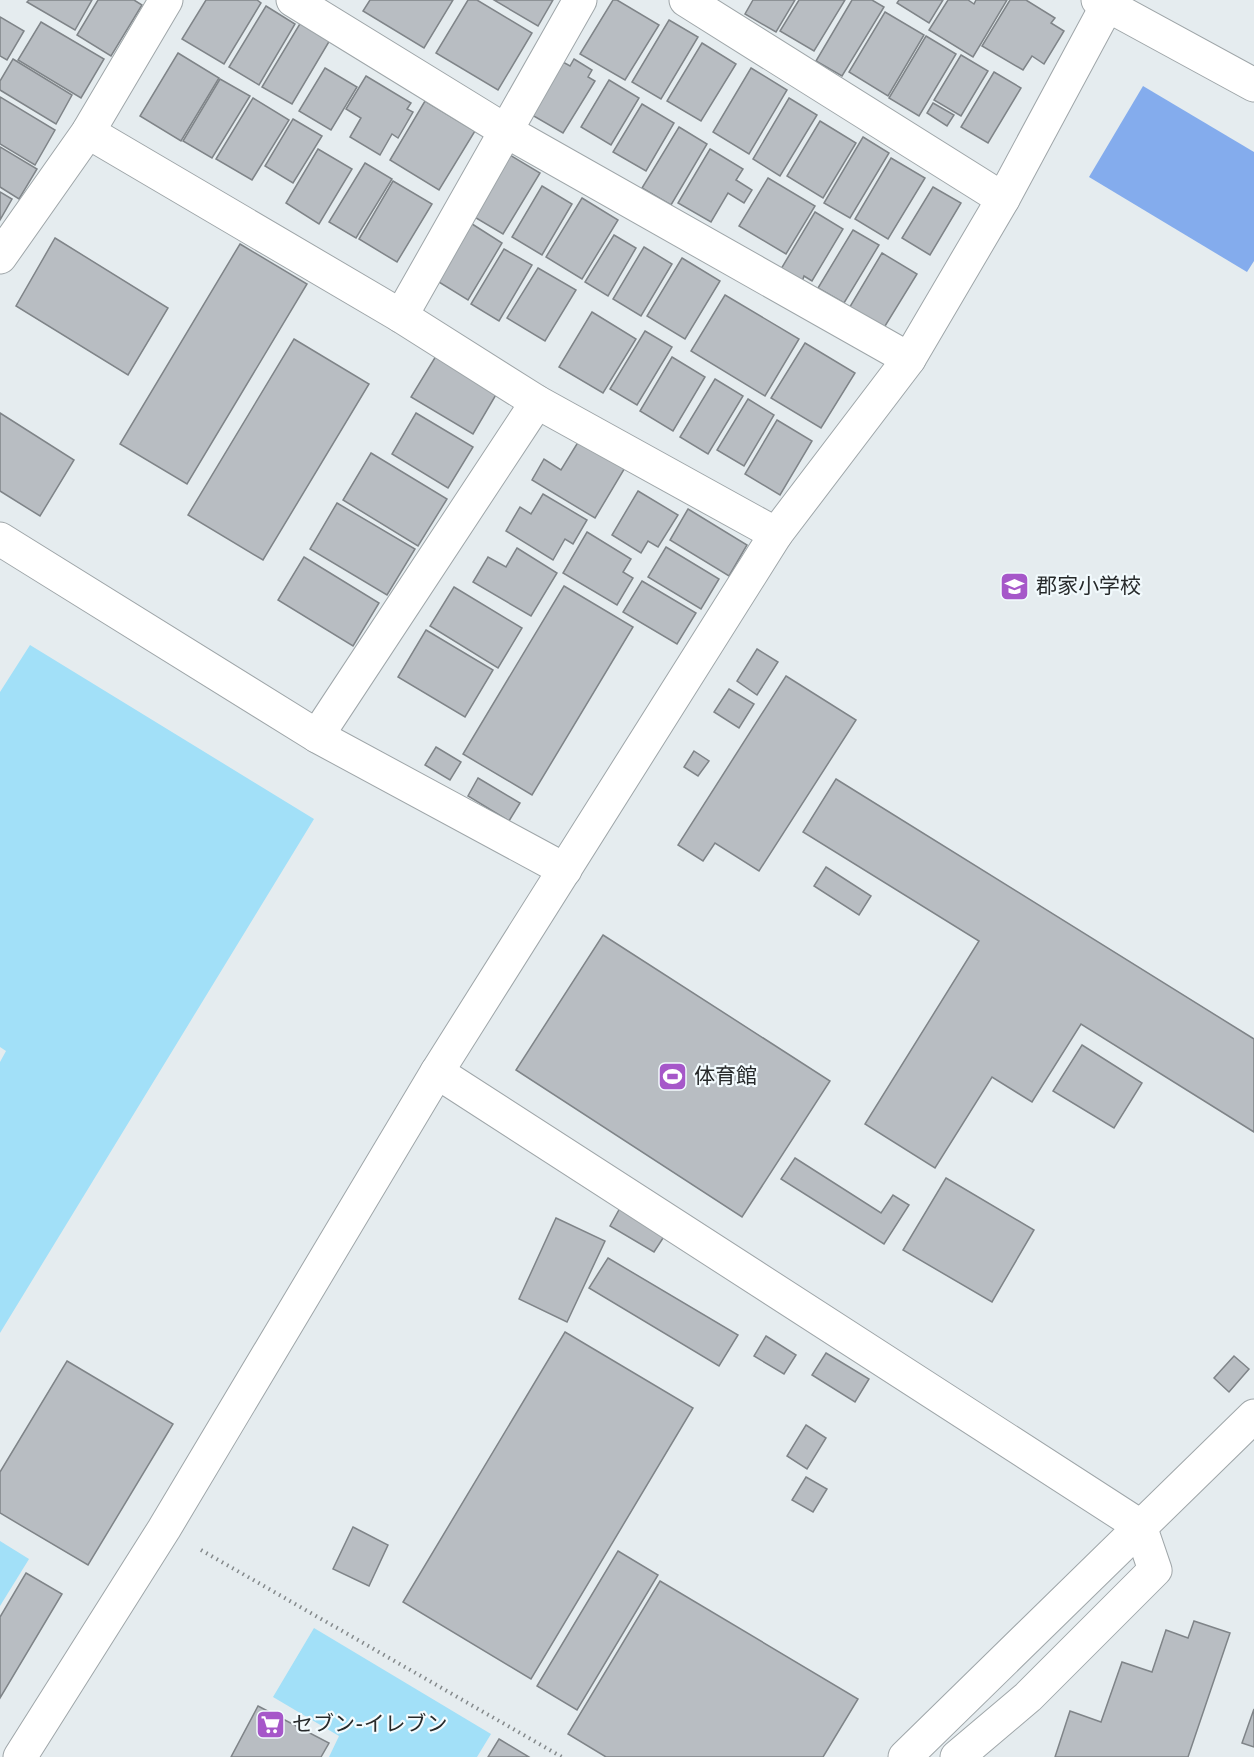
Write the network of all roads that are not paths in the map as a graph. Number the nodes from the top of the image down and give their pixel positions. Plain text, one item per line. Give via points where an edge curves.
1 (166, 0) edge
2 (293, 0) edge
3 (580, 0) edge
4 (686, 0) edge
5 (1105, 2) edge
6 (1252, 78) edge
7 (506, 130) junction
8 (88, 132) junction
9 (1003, 199) junction
10 (0, 257) edge
11 (401, 316) junction
12 (909, 359) junction
13 (537, 402) junction
14 (776, 534) junction
15 (0, 539) edge
16 (317, 736) junction
17 (565, 870) junction
18 (437, 1072) junction
19 (1254, 1416) edge
20 (1140, 1526) junction
21 (20, 1757) edge
22 (905, 1757) edge
23 (957, 1757) edge

1 - 8 street
2 - 7 street
3 - 7 street
4 - 9 street
5 - 6 street
5 - 9 street
7 - 11 street
7 - 12 street
8 - 10 street
8 - 11 street
9 - 12 street
11 - 13 street
12 - 14 street
13 - 14 street
13 - 16 street
14 - 17 street
15 - 16 street
16 - 17 street
17 - 18 street
18 - 20 street
18 - 21 street via 164,1529
19 - 20 street
20 - 22 street
20 - 23 street via 1155,1570 1029,1697

